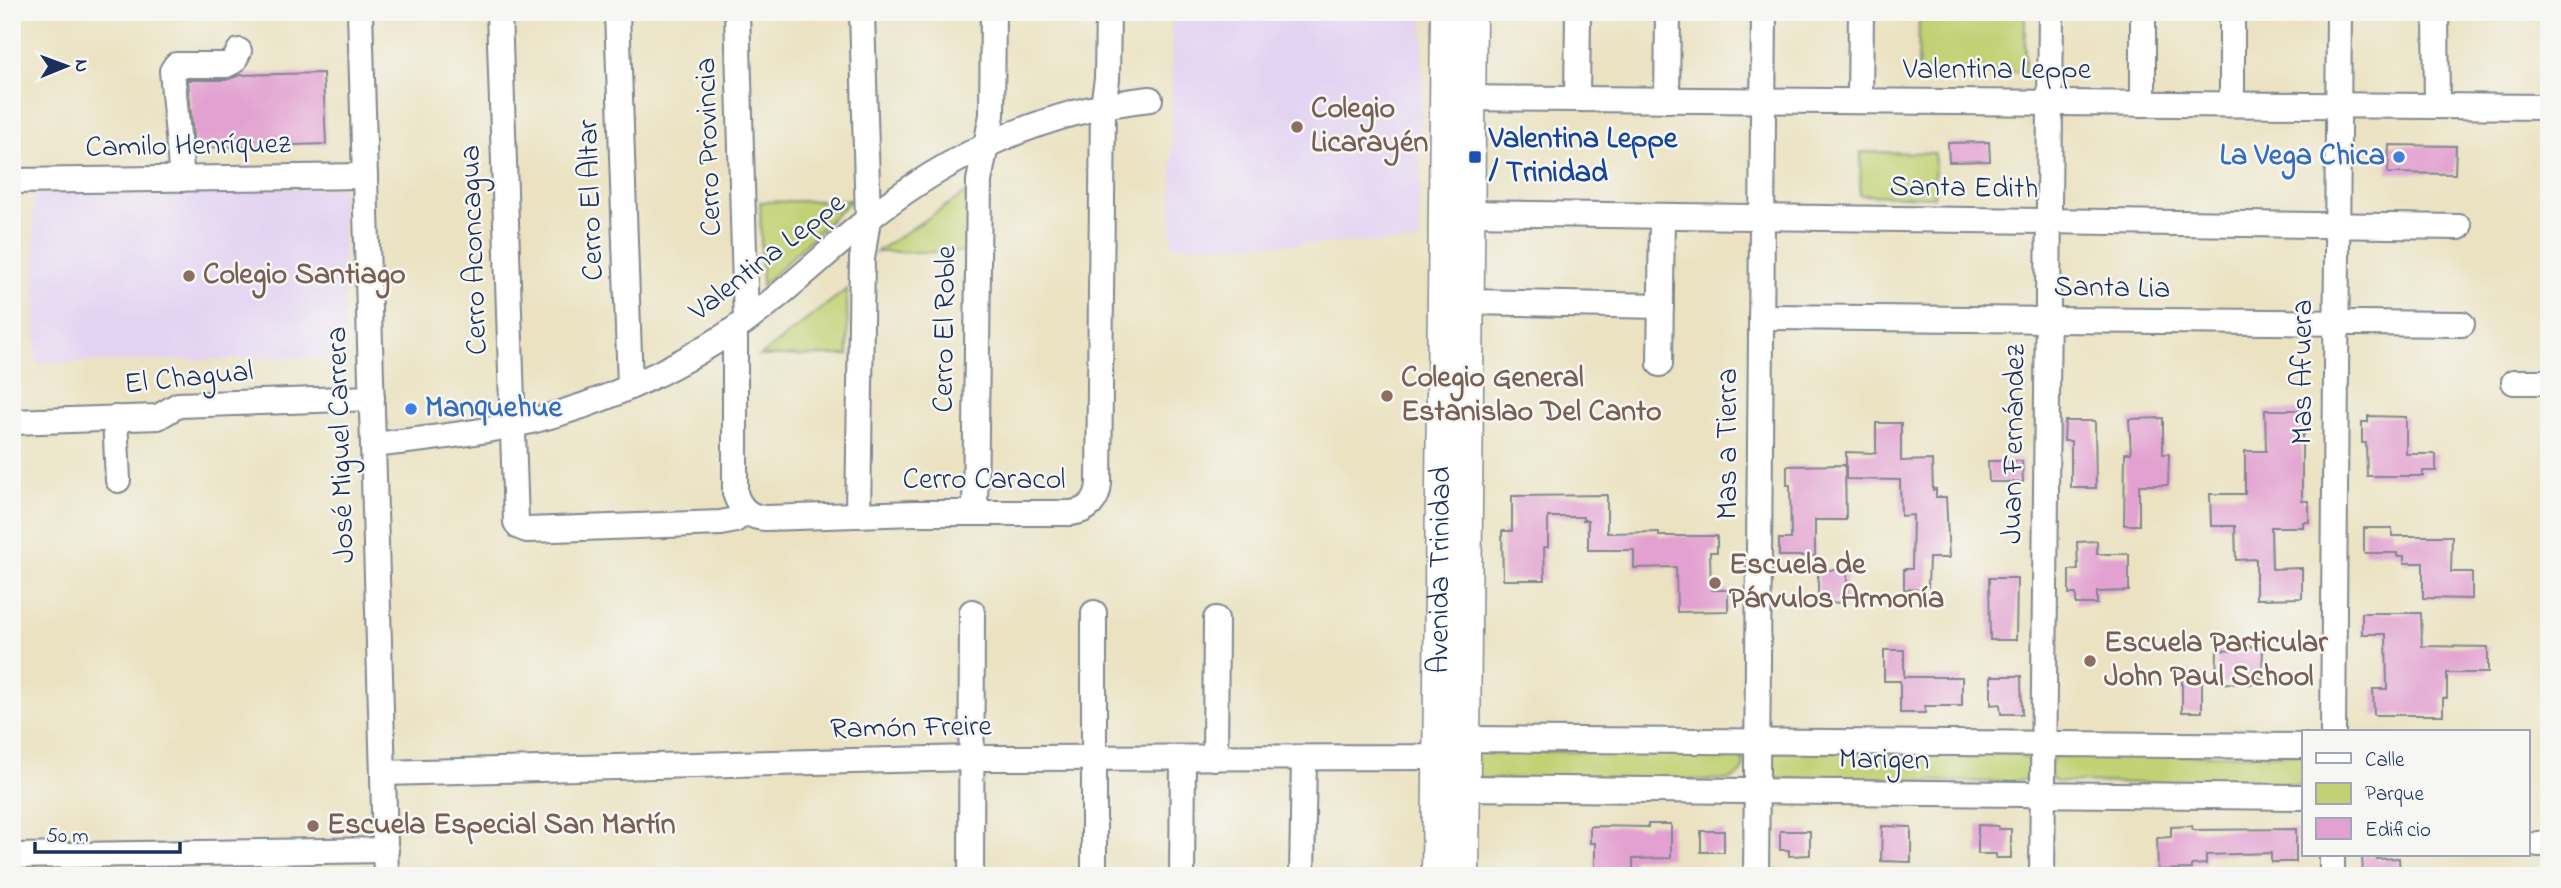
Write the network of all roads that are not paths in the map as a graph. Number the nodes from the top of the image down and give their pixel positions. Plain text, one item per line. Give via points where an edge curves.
1 (360, 12) edge
2 (499, 12) edge
3 (617, 12) edge
4 (737, 12) edge
5 (862, 12) edge
6 (993, 12) edge
7 (1108, 12) edge
8 (1447, 12) edge
9 (1470, 12) edge
10 (1578, 12) edge
11 (1668, 12) edge
12 (1764, 12) edge
13 (1861, 12) edge
14 (2051, 12) edge
15 (2143, 12) edge
16 (2232, 12) edge
17 (2339, 12) edge
18 (2436, 12) edge
19 (239, 51) dead end
20 (1458, 98) junction
21 (1150, 99) dead end
22 (1577, 99) junction
23 (1667, 100) junction
24 (1763, 100) junction
25 (1860, 101) junction
26 (2050, 103) junction
27 (2143, 104) junction
28 (2232, 104) junction
29 (1103, 105) junction
30 (2338, 105) junction
31 (2437, 106) junction
32 (2549, 107) edge
33 (986, 146) junction
34 (365, 176) junction
35 (182, 178) junction
36 (12, 181) edge
37 (1469, 213) junction
38 (1662, 216) junction
39 (1762, 218) junction
40 (868, 219) junction
41 (2049, 221) junction
42 (2337, 225) junction
43 (2459, 227) dead end
44 (1468, 302) junction
45 (1661, 306) junction
46 (1761, 317) junction
47 (2048, 320) junction
48 (2336, 323) junction
49 (2462, 324) dead end
50 (741, 325) junction
51 (1660, 363) dead end
52 (2514, 382) dead end
53 (2549, 382) edge
54 (630, 385) junction
55 (372, 398) junction
56 (115, 418) junction
57 (12, 422) edge
58 (512, 425) junction
59 (373, 445) junction
60 (118, 480) dead end
61 (745, 512) junction
62 (975, 513) junction
63 (859, 514) junction
64 (972, 612) dead end
65 (1094, 613) dead end
66 (1216, 619) dead end
67 (2333, 730) edge
68 (1757, 742) junction
69 (2044, 744) junction
70 (2302, 746) edge
71 (1452, 748) junction
72 (971, 758) junction
73 (1093, 758) junction
74 (1183, 758) junction
75 (1215, 758) junction
76 (1304, 758) junction
77 (383, 773) junction
78 (1464, 789) junction
79 (1757, 791) junction
80 (2043, 794) junction
81 (2302, 797) edge
82 (386, 850) junction
83 (12, 856) edge
84 (2332, 856) edge
85 (386, 876) edge
86 (971, 876) edge
87 (1094, 876) edge
88 (1182, 876) edge
89 (1302, 876) edge
90 (1438, 876) edge
91 (1463, 876) edge
92 (1756, 876) edge
93 (2042, 876) edge
94 (2332, 876) edge

1 - 34 street, José Miguel Carrera
2 - 58 street, Cerro Aconcagua
3 - 54 street, Cerro El Altar
4 - 50 street, Cerro Provincia
5 - 40 street
6 - 33 street, Cerro El Roble via 992,114
7 - 29 street, Cerro Caracol
8 - 20 main road, Avenida Trinidad
9 - 20 main road, Avenida Trinidad
10 - 22 street
11 - 23 street
12 - 24 street, Mas a Tierra
13 - 25 street
14 - 26 street, Juan Fernández
15 - 27 street
16 - 28 street
17 - 30 street, Mas Afuera
18 - 31 street
19 - 35 street via 226,65 176,65 172,71
20 - 22 street, Valentina Leppe
20 - 37 main road, Avenida Trinidad
20 - 71 main road, Avenida Trinidad
21 - 29 street, Valentina Leppe
22 - 23 street, Valentina Leppe
23 - 24 street, Valentina Leppe
24 - 25 street, Valentina Leppe
24 - 39 street, Mas a Tierra
25 - 26 street, Valentina Leppe
26 - 27 street, Valentina Leppe
26 - 41 street, Juan Fernández
27 - 28 street, Valentina Leppe
28 - 30 street, Valentina Leppe
29 - 33 street, Valentina Leppe via 1046,120
29 - 62 street, Cerro Caracol via 1098,491 1090,506 1078,513
30 - 31 street, Valentina Leppe
30 - 42 street, Mas Afuera
31 - 32 street, Valentina Leppe
33 - 40 street, Valentina Leppe
33 - 62 street, Cerro El Roble via 979,180
34 - 35 street, Camilo Henríquez
34 - 55 street, José Miguel Carrera
35 - 36 street, Camilo Henríquez
37 - 38 street, Santa Edith
37 - 44 main road, Avenida Trinidad
38 - 39 street, Santa Edith
38 - 45 street
39 - 41 street, Santa Edith
39 - 46 street, Mas a Tierra
40 - 50 street, Valentina Leppe
40 - 63 street via 862,258
41 - 42 street, Santa Edith
41 - 47 street, Juan Fernández
42 - 43 street, Santa Edith
42 - 48 street, Mas Afuera
44 - 45 street
44 - 71 main road, Avenida Trinidad
45 - 51 street
46 - 47 street, Santa Lia
46 - 68 street, Mas a Tierra
47 - 48 street, Santa Lia
47 - 69 street, Juan Fernández
48 - 49 street, Santa Lia
48 - 67 street, Mas Afuera
50 - 54 street, Valentina Leppe via 680,362
50 - 61 street via 734,486
52 - 53 street
54 - 58 street, Valentina Leppe
55 - 56 street, El Chagual via 178,405 158,417
55 - 59 street, José Miguel Carrera
56 - 57 street, El Chagual
56 - 60 street
58 - 59 street, Valentina Leppe
58 - 61 street, Cerro Aconcagua via 515,516 519,527 527,530 721,523
59 - 77 street, José Miguel Carrera
61 - 63 street, Cerro Caracol via 759,518
62 - 63 street, Cerro Caracol
64 - 72 street
65 - 73 street
66 - 75 street
68 - 69 street, Marigen
68 - 71 street, Marigen
68 - 79 street, Mas a Tierra
69 - 70 street, Marigen
69 - 80 street, Juan Fernández
71 - 76 street, Ramón Freire
71 - 78 main road, Avenida Trinidad
71 - 90 main road, Avenida Trinidad
72 - 73 street, Ramón Freire
72 - 77 street, Ramón Freire
72 - 86 street
73 - 74 street, Ramón Freire
73 - 87 street
74 - 75 street, Ramón Freire
74 - 88 street
75 - 76 street, Ramón Freire
76 - 89 street
77 - 82 street, José Miguel Carrera
78 - 79 street, Marigen
78 - 91 main road, Avenida Trinidad
79 - 80 street, Marigen
79 - 92 street, Mas a Tierra
80 - 81 street, Marigen
80 - 93 street, Juan Fernández
82 - 83 street
82 - 85 street, José Miguel Carrera
84 - 94 street

